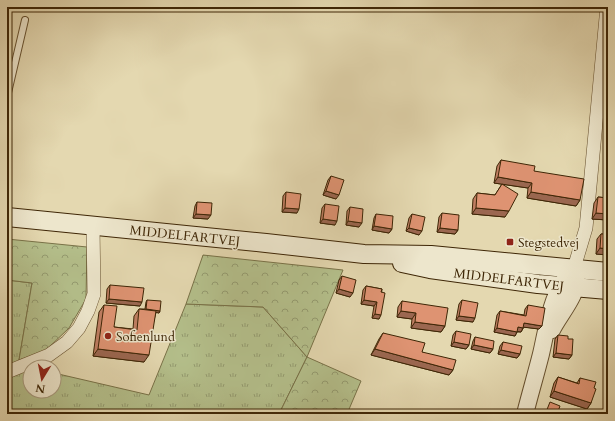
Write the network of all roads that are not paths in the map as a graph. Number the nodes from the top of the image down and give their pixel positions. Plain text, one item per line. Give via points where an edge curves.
1 (607, 7) edge
2 (25, 20) dead end
3 (7, 65) edge
4 (14, 67) junction
5 (7, 96) edge
6 (7, 217) edge
7 (93, 226) junction
8 (364, 254) junction
9 (574, 268) junction
10 (608, 272) edge
11 (568, 287) junction
12 (608, 290) edge
13 (7, 372) edge
14 (525, 414) edge

1 - 9 street via 586,228
2 - 4 lane
3 - 4 lane
4 - 5 lane
6 - 7 main road, MIDDELFARTVEJ
7 - 8 main road, MIDDELFARTVEJ
7 - 13 street via 94,294 80,328 67,342 49,355
8 - 9 main road, MIDDELFARTVEJ via 431,255
8 - 11 main road, MIDDELFARTVEJ via 430,269
9 - 10 main road, MIDDELFARTVEJ
9 - 11 street via 567,275
11 - 12 main road, MIDDELFARTVEJ
11 - 14 street via 571,299 541,354

